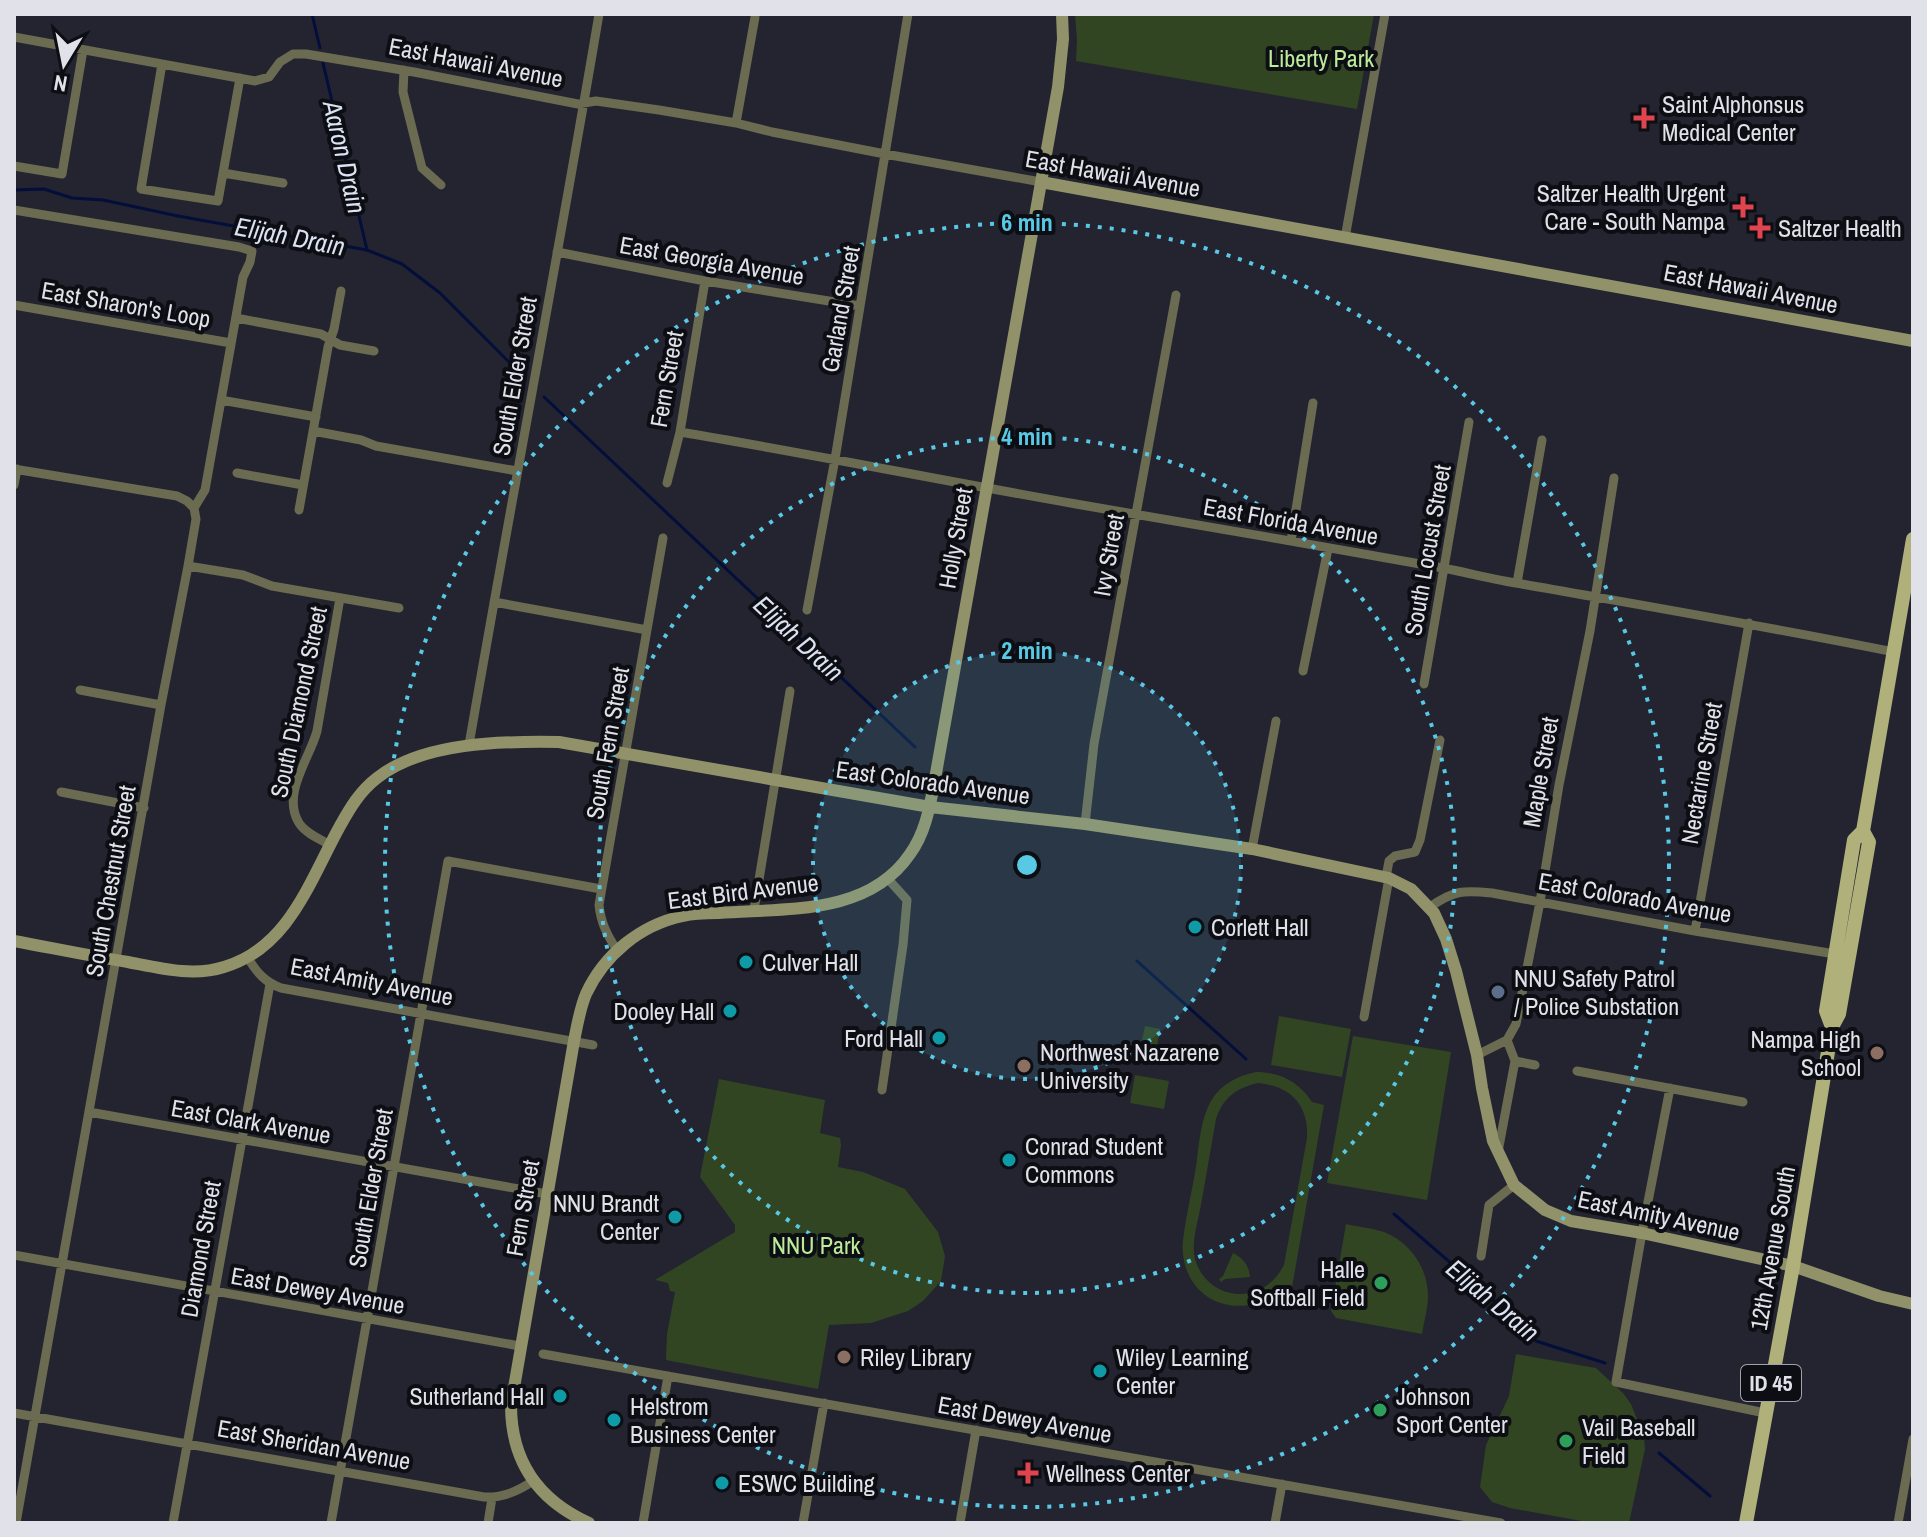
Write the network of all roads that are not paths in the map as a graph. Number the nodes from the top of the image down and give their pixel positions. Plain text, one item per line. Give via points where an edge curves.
1 (599, 14) edge
2 (908, 14) edge
3 (1062, 14) edge
4 (1385, 14) edge
5 (755, 17) dead end
6 (14, 37) edge
7 (83, 50) junction
8 (162, 64) junction
9 (404, 70) junction
10 (240, 78) junction
11 (585, 102) junction
12 (736, 123) junction
13 (885, 154) junction
14 (14, 166) edge
15 (223, 173) junction
16 (1041, 182) junction
17 (283, 183) dead end
18 (441, 185) dead end
19 (14, 210) edge
20 (1345, 238) junction
21 (557, 252) junction
22 (705, 281) junction
23 (341, 291) dead end
24 (1176, 295) dead end
25 (14, 305) edge
26 (860, 306) junction
27 (236, 318) junction
28 (331, 339) junction
29 (1913, 341) edge
30 (231, 343) junction
31 (374, 351) dead end
32 (221, 400) junction
33 (1313, 403) dead end
34 (316, 417) junction
35 (1469, 422) dead end
36 (313, 431) junction
37 (680, 432) junction
38 (1542, 440) dead end
39 (835, 459) junction
40 (15, 469) edge
41 (517, 471) junction
42 (237, 473) dead end
43 (1614, 478) dead end
44 (667, 483) dead end
45 (14, 485) edge
46 (303, 485) junction
47 (986, 488) junction
48 (194, 508) junction
49 (299, 510) dead end
50 (1136, 514) junction
51 (663, 538) dead end
52 (1913, 539) edge
53 (1291, 541) junction
54 (1328, 549) junction
55 (188, 566) junction
56 (1444, 568) junction
57 (1517, 583) junction
58 (1595, 597) junction
59 (340, 598) junction
60 (494, 602) junction
61 (399, 608) dead end
62 (807, 610) dead end
63 (1749, 623) junction
64 (647, 630) junction
65 (1894, 652) junction
66 (1303, 671) dead end
67 (1424, 684) dead end
68 (80, 690) dead end
69 (790, 691) dead end
70 (161, 705) junction
71 (1276, 721) dead end
72 (1440, 740) dead end
73 (469, 745) junction
74 (626, 753) junction
75 (777, 779) junction
76 (61, 792) dead end
77 (930, 807) junction
78 (144, 808) junction
79 (1085, 824) junction
80 (1863, 831) junction
81 (330, 845) junction
82 (1252, 849) junction
83 (1387, 878) junction
84 (888, 879) junction
85 (601, 889) junction
86 (1540, 902) junction
87 (1430, 907) junction
88 (754, 910) junction
89 (1695, 931) junction
90 (14, 941) edge
91 (617, 950) junction
92 (1835, 954) junction
93 (248, 958) junction
94 (116, 960) junction
95 (270, 984) junction
96 (421, 1013) junction
97 (1364, 1017) dead end
98 (1832, 1027) junction
99 (1507, 1040) junction
100 (574, 1041) junction
101 (593, 1045) dead end
102 (1477, 1055) junction
103 (1515, 1061) junction
104 (1535, 1065) dead end
105 (1577, 1071) dead end
106 (1670, 1088) junction
107 (882, 1090) dead end
108 (1743, 1102) dead end
109 (89, 1112) junction
110 (242, 1140) junction
111 (1498, 1152) junction
112 (394, 1166) junction
113 (1514, 1185) junction
114 (547, 1194) junction
115 (1642, 1233) junction
116 (14, 1255) edge
117 (1481, 1256) dead end
118 (62, 1264) junction
119 (1793, 1266) junction
120 (214, 1291) junction
121 (1913, 1304) edge
122 (367, 1319) junction
123 (520, 1346) junction
124 (543, 1354) dead end
125 (668, 1376) junction
126 (824, 1403) junction
127 (14, 1413) edge
128 (1765, 1413) junction
129 (35, 1417) junction
130 (976, 1430) junction
131 (1913, 1439) edge
132 (187, 1444) junction
133 (340, 1471) junction
134 (533, 1481) junction
135 (1282, 1484) junction
136 (492, 1498) junction
137 (1435, 1511) junction
138 (16, 1523) edge
139 (173, 1523) edge
140 (331, 1523) edge
141 (488, 1523) edge
142 (589, 1523) edge
143 (643, 1523) edge
144 (803, 1523) edge
145 (960, 1523) edge
146 (1275, 1523) edge
147 (1433, 1523) edge
148 (1501, 1523) edge
149 (1746, 1523) edge
150 (1898, 1523) edge

1 - 11 street, South Elder Street
2 - 13 street, Garland Street
3 - 16 street, Holly Street via 1058,87
4 - 20 street
5 - 12 street
6 - 7 street
7 - 8 street
7 - 14 street via 62,174
8 - 10 street
8 - 15 street via 141,189 218,201
9 - 10 street, East Hawaii Avenue via 293,54 269,77
9 - 11 street, East Hawaii Avenue
9 - 18 street via 403,92 422,168
10 - 15 street
11 - 12 street, East Hawaii Avenue
11 - 21 street, South Elder Street
12 - 13 street, East Hawaii Avenue
13 - 16 street, East Hawaii Avenue
13 - 26 street, Garland Street
15 - 17 street
16 - 20 street, East Hawaii Avenue
16 - 47 street, Holly Street
19 - 27 street, South Chestnut Street via 252,251
20 - 29 street, East Hawaii Avenue
21 - 22 street, East Georgia Avenue
21 - 41 street, South Elder Street
22 - 26 street, East Georgia Avenue
22 - 37 street, Fern Street
23 - 28 street
24 - 50 street, Ivy Street
25 - 30 street, East Sharon's Loop
26 - 39 street, Garland Street
27 - 28 street
27 - 30 street, South Chestnut Street
28 - 31 street
28 - 34 street
30 - 32 street, South Chestnut Street
32 - 34 street
32 - 48 street, South Chestnut Street via 205,490
33 - 53 street
34 - 36 street
35 - 56 street, South Locust Street
36 - 41 street
36 - 46 street
37 - 39 street, East Florida Avenue
37 - 44 street, Fern Street
38 - 57 street
39 - 47 street, East Florida Avenue
39 - 62 street, Garland Street
40 - 45 street
40 - 48 street via 177,496
41 - 60 street, South Elder Street
42 - 46 street
43 - 58 street, Maple Street
46 - 49 street
47 - 50 street, East Florida Avenue
47 - 77 street, Holly Street
48 - 55 street, South Chestnut Street
50 - 53 street, East Florida Avenue
50 - 79 street, Ivy Street via 1094,744
51 - 64 street, South Fern Street
52 - 65 main road, 12th Avenue South / ID 45
53 - 54 street, East Florida Avenue
54 - 56 street, East Florida Avenue
54 - 66 street
55 - 59 street
55 - 70 street, South Chestnut Street
56 - 57 street, East Florida Avenue
56 - 67 street, South Locust Street
57 - 58 street, East Florida Avenue
58 - 63 street, East Florida Avenue
58 - 86 street, Maple Street
59 - 61 street
59 - 81 street, South Diamond Street via 317,731 299,773 294,807 305,830
60 - 64 street
60 - 73 street, South Elder Street
63 - 65 street, East Florida Avenue
63 - 89 street, Nectarine Street
64 - 74 street, South Fern Street
65 - 80 main road, 12th Avenue South / ID 45
68 - 70 street
69 - 75 street
70 - 78 street, South Chestnut Street
71 - 82 street
72 - 83 street via 1420,840 1415,852 1389,861
73 - 74 street, East Colorado Avenue via 559,742
73 - 81 street via 412,759 377,778 349,809
74 - 75 street, East Colorado Avenue
74 - 85 street, South Fern Street
75 - 77 street, East Colorado Avenue
75 - 88 street
76 - 78 street
77 - 79 street, East Colorado Avenue
77 - 84 street, East Bird Avenue via 910,855
78 - 94 street, South Chestnut Street
79 - 82 street, East Colorado Avenue
80 - 92 main road, 12th Avenue South / ID 45 via 1854,840
80 - 98 main road, 12th Avenue South / ID 45 via 1869,842 1839,1014
81 - 93 street via 293,914
82 - 83 street, East Colorado Avenue
83 - 87 street via 1411,889
83 - 97 street
84 - 88 street, East Bird Avenue via 855,897 821,906
84 - 107 street via 907,900
85 - 91 street, South Fern Street via 600,917
85 - 96 street, South Elder Street via 448,861
86 - 87 street, East Colorado Avenue via 1465,890
86 - 89 street, East Colorado Avenue
86 - 99 street, Maple Street via 1516,1024
87 - 102 street via 1446,939
88 - 91 street, East Bird Avenue via 661,922
89 - 92 street, East Colorado Avenue
90 - 94 street
91 - 100 street, Fern Street via 585,996
92 - 98 main road, 12th Avenue South / ID 45 via 1826,1011
93 - 94 street via 193,972
93 - 95 street, East Amity Avenue
94 - 109 street, South Chestnut Street
95 - 96 street, East Amity Avenue
95 - 110 street, Diamond Street
96 - 100 street, East Amity Avenue
96 - 112 street, South Elder Street
98 - 119 main road, 12th Avenue South / ID 45
99 - 102 street
99 - 103 street
100 - 101 street, East Amity Avenue
100 - 114 street, Fern Street
102 - 111 street
103 - 104 street
103 - 111 street
105 - 106 street
106 - 108 street
106 - 115 street
109 - 110 street, East Clark Avenue
109 - 118 street, South Chestnut Street
110 - 112 street, East Clark Avenue
110 - 120 street, Diamond Street
111 - 113 street
112 - 114 street, East Clark Avenue
112 - 122 street, South Elder Street
113 - 115 street, East Amity Avenue via 1545,1210 1571,1221
113 - 117 street via 1489,1205
114 - 123 street, Fern Street
115 - 119 street, East Amity Avenue
115 - 128 street via 1616,1382
116 - 118 street, East Dewey Avenue
118 - 120 street, East Dewey Avenue
118 - 129 street, South Chestnut Street
119 - 121 street, East Amity Avenue
119 - 128 main road, 12th Avenue South / ID 45
120 - 122 street, East Dewey Avenue
120 - 132 street, Diamond Street
122 - 123 street, East Dewey Avenue
122 - 133 street, South Elder Street
123 - 134 street, Fern Street via 511,1424 519,1457
124 - 125 street, East Dewey Avenue
125 - 126 street, East Dewey Avenue
125 - 143 street
126 - 130 street, East Dewey Avenue
126 - 144 street
127 - 129 street, East Sheridan Avenue
128 - 149 main road, 12th Avenue South / ID 45
129 - 132 street, East Sheridan Avenue
129 - 138 street, South Chestnut Street
130 - 135 street, East Dewey Avenue
130 - 145 street
131 - 150 street
132 - 133 street, East Sheridan Avenue
132 - 139 street, Diamond Street
133 - 136 street, East Sheridan Avenue
133 - 140 street, South Elder Street
134 - 136 street via 517,1492
134 - 142 street via 555,1504
135 - 137 street, East Dewey Avenue
135 - 146 street
136 - 141 street
137 - 147 street
137 - 148 street, East Dewey Avenue

